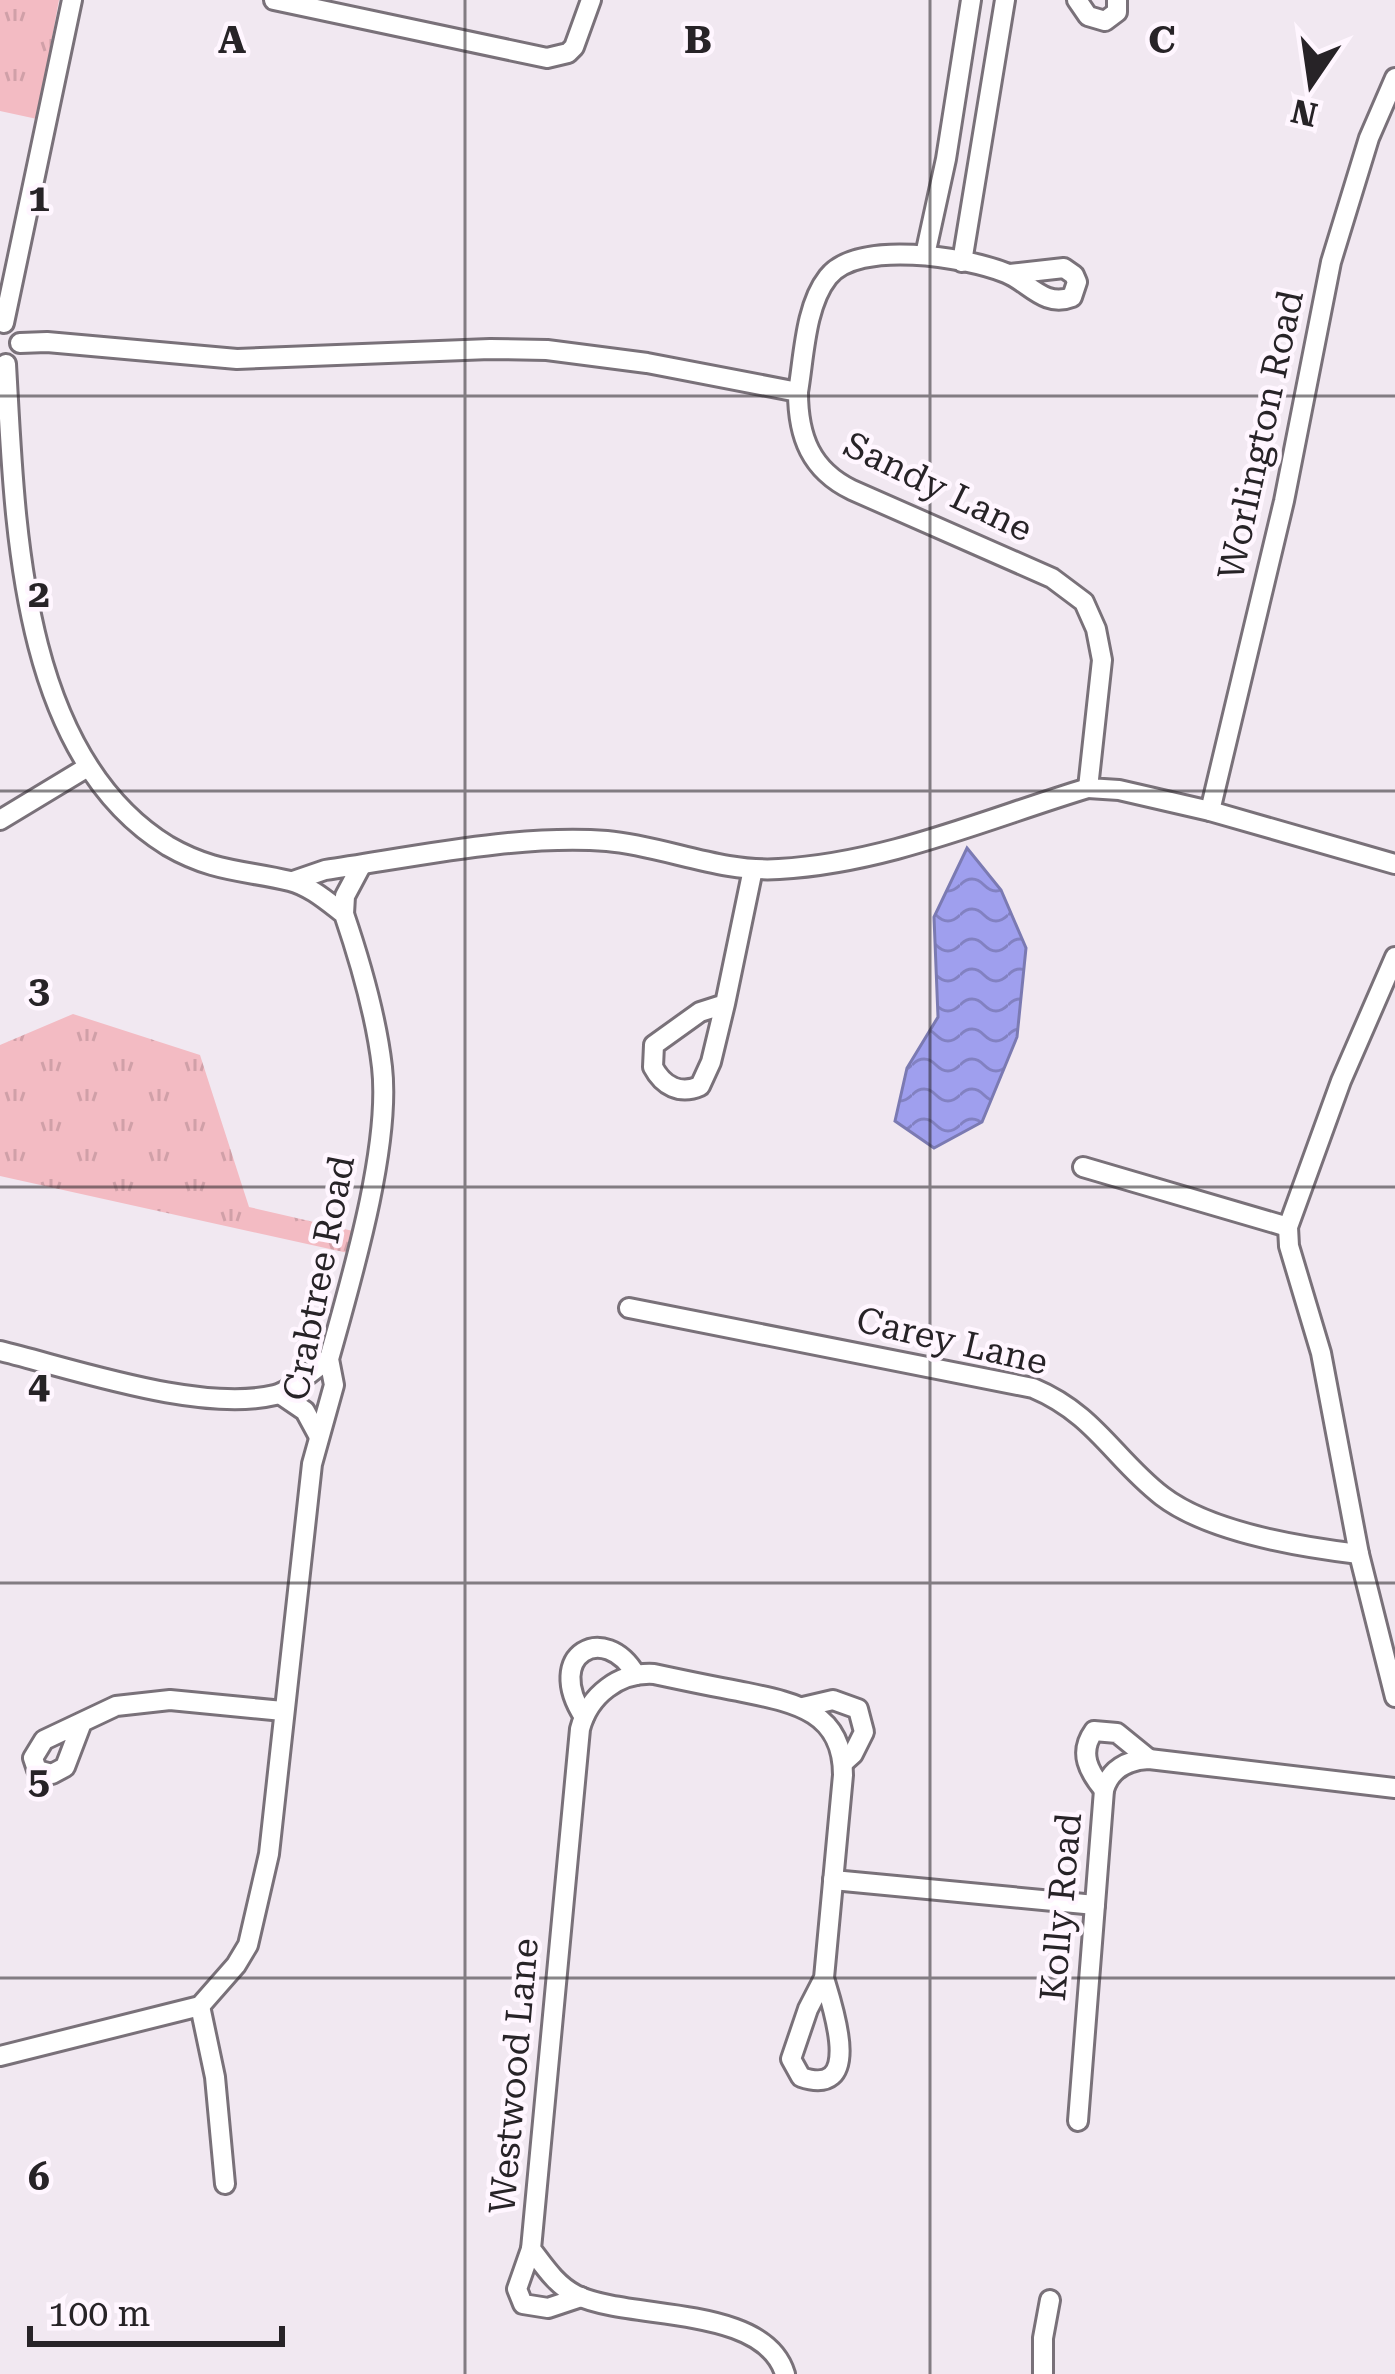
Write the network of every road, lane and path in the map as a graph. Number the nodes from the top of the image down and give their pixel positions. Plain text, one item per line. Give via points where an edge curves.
1 (72, 0) edge
2 (274, 0) edge
3 (591, 0) edge
4 (971, 0) edge
5 (1005, 0) edge
6 (1077, 0) edge
7 (1118, 0) edge
8 (1395, 78) edge
9 (925, 255) junction
10 (962, 262) junction
11 (1010, 274) dead end
12 (2, 323) edge
13 (20, 343) junction
14 (3, 364) edge
15 (798, 392) junction
16 (86, 769) junction
17 (1088, 788) junction
18 (1210, 811) junction
19 (0, 820) edge
20 (1395, 864) edge
21 (361, 866) junction
22 (753, 869) junction
23 (293, 881) junction
24 (344, 914) junction
25 (1395, 957) edge
26 (725, 1004) junction
27 (1083, 1167) dead end
28 (1288, 1227) junction
29 (628, 1308) dead end
30 (0, 1351) edge
31 (329, 1359) junction
32 (280, 1394) junction
33 (318, 1435) junction
34 (1359, 1554) junction
35 (636, 1675) junction
36 (1395, 1697) edge
37 (803, 1707) junction
38 (283, 1711) junction
39 (584, 1717) junction
40 (81, 1725) dead end
41 (1149, 1759) junction
42 (843, 1763) junction
43 (1395, 1788) edge
44 (1104, 1790) junction
45 (832, 1880) junction
46 (1095, 1905) junction
47 (824, 1978) junction
48 (200, 2006) junction
49 (0, 2056) edge
50 (1078, 2122) dead end
51 (225, 2184) dead end
52 (531, 2249) junction
53 (581, 2297) junction
54 (1050, 2300) dead end
55 (785, 2374) edge
56 (1043, 2374) edge

1 - 12 street
2 - 3 street via 572,60
4 - 9 street
5 - 10 street
6 - 7 street via 1088,16 1105,21
8 - 18 street, Worlington Road via 1331,262
9 - 10 street
9 - 15 street via 844,262 829,277
10 - 11 street
12 - 13 street
13 - 14 street
13 - 15 street via 238,359 547,350
14 - 16 street via 21,565 47,669
15 - 17 street, Sandy Lane via 808,452 828,476 1052,578 1084,602 1102,660
16 - 19 street
16 - 23 street via 129,816 184,855
17 - 18 street
17 - 22 street via 876,854
18 - 20 street
21 - 22 street via 574,840
21 - 23 street
21 - 24 street
22 - 26 street
23 - 24 street
24 - 31 street, Crabtree Road via 373,1014 383,1112
25 - 28 street
26 - 26 street via 700,1086 666,1084 653,1067 658,1039
27 - 28 street
28 - 34 street
29 - 34 street, Carey Lane via 1034,1388 1089,1422 1180,1508
30 - 32 street via 193,1394
31 - 32 street
31 - 33 street, Crabtree Road via 334,1385
32 - 33 street via 305,1411
33 - 38 street, Crabtree Road
34 - 36 street
35 - 37 street
35 - 39 street via 603,1691
35 - 39 street via 602,1649 577,1654 571,1683
37 - 42 street via 830,1729
37 - 42 street via 833,1700 858,1709 864,1732
38 - 40 street via 157,1700 116,1706
38 - 48 street, Crabtree Road via 256,1923 236,1965
39 - 52 street, Westwood Lane
41 - 43 street
41 - 44 street, Kolly Road via 1120,1766
41 - 44 street via 1117,1733 1094,1731 1087,1765
42 - 45 street
44 - 46 street, Kolly Road
45 - 46 street
45 - 47 street
46 - 50 street, Kolly Road
47 - 47 street via 791,2059 812,2081 834,2072 841,2049
48 - 49 street
48 - 51 street
52 - 53 street, Westwood Lane
52 - 53 street via 517,2289 523,2304 548,2308
53 - 55 street via 727,2326 772,2351
54 - 56 street

